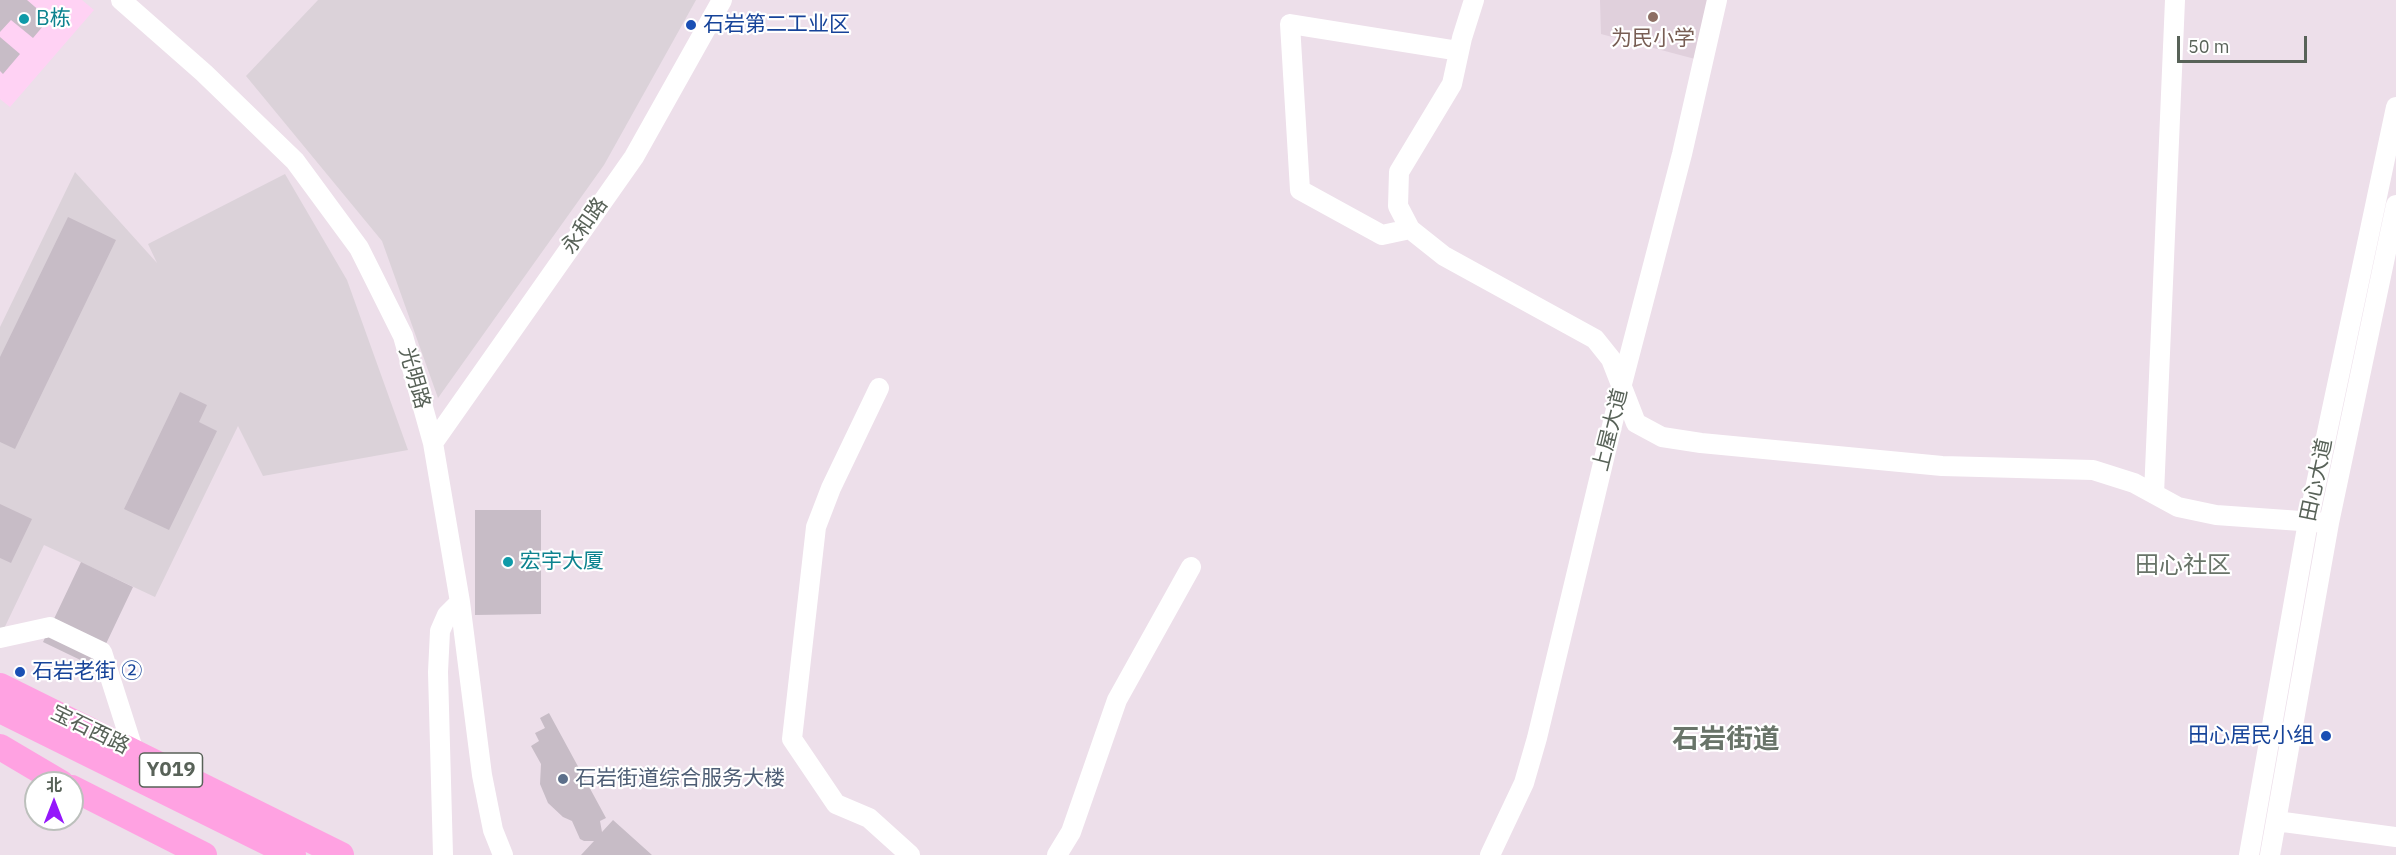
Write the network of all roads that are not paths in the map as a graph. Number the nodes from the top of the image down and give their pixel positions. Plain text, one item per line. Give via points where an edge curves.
1 (121, 0) edge
2 (723, 0) edge
3 (1474, 0) edge
4 (1717, 0) edge
5 (2175, 0) edge
6 (1460, 51) junction
7 (2396, 107) edge
8 (2396, 205) edge
9 (1410, 229) junction
10 (1622, 384) junction
11 (879, 388) dead end
12 (433, 443) junction
13 (2154, 494) junction
14 (2308, 522) junction
15 (2329, 523) junction
16 (1191, 567) dead end
17 (460, 602) junction
18 (0, 638) edge
19 (0, 686) edge
20 (0, 710) edge
21 (0, 747) edge
22 (134, 752) junction
23 (41, 771) edge
24 (84, 794) edge
25 (2276, 821) junction
26 (2396, 837) edge
27 (204, 855) edge
28 (293, 855) edge
29 (341, 855) edge
30 (443, 855) edge
31 (503, 855) edge
32 (909, 855) edge
33 (1057, 855) edge
34 (1490, 855) edge
35 (2249, 855) edge
36 (2270, 855) edge

1 - 12 street, 光明路 via 295,161 359,248 403,336
2 - 12 street, 永和路 via 634,158
3 - 6 street
4 - 10 street, 上屋大道 via 1682,154
5 - 13 street
6 - 9 street via 1452,84 1399,172 1398,206
6 - 9 street via 1290,24 1300,190 1382,235
7 - 14 street, 田心大道
8 - 15 street, 田心大道
9 - 10 street via 1444,256 1595,339 1611,359
10 - 13 street via 1636,423 1662,437 1942,466 2093,470
10 - 34 street, 上屋大道 via 1537,738 1524,783
11 - 32 street via 816,527 792,739 836,804 869,818
12 - 17 street, 光明路
13 - 14 street via 2178,507 2216,515
14 - 15 street
14 - 35 street, 田心大道
15 - 25 street, 田心大道
16 - 33 street via 1117,700 1071,832
17 - 30 street via 447,615 440,631
17 - 31 street, 光明路 via 482,775 493,830
18 - 22 street via 50,627 102,652
19 - 22 main road, 宝石西路 / Y019
20 - 28 main road, 宝石西路 / Y019
21 - 23 main road
22 - 29 main road, 宝石西路 / Y019
24 - 27 main road
25 - 26 street
25 - 36 street, 田心大道

